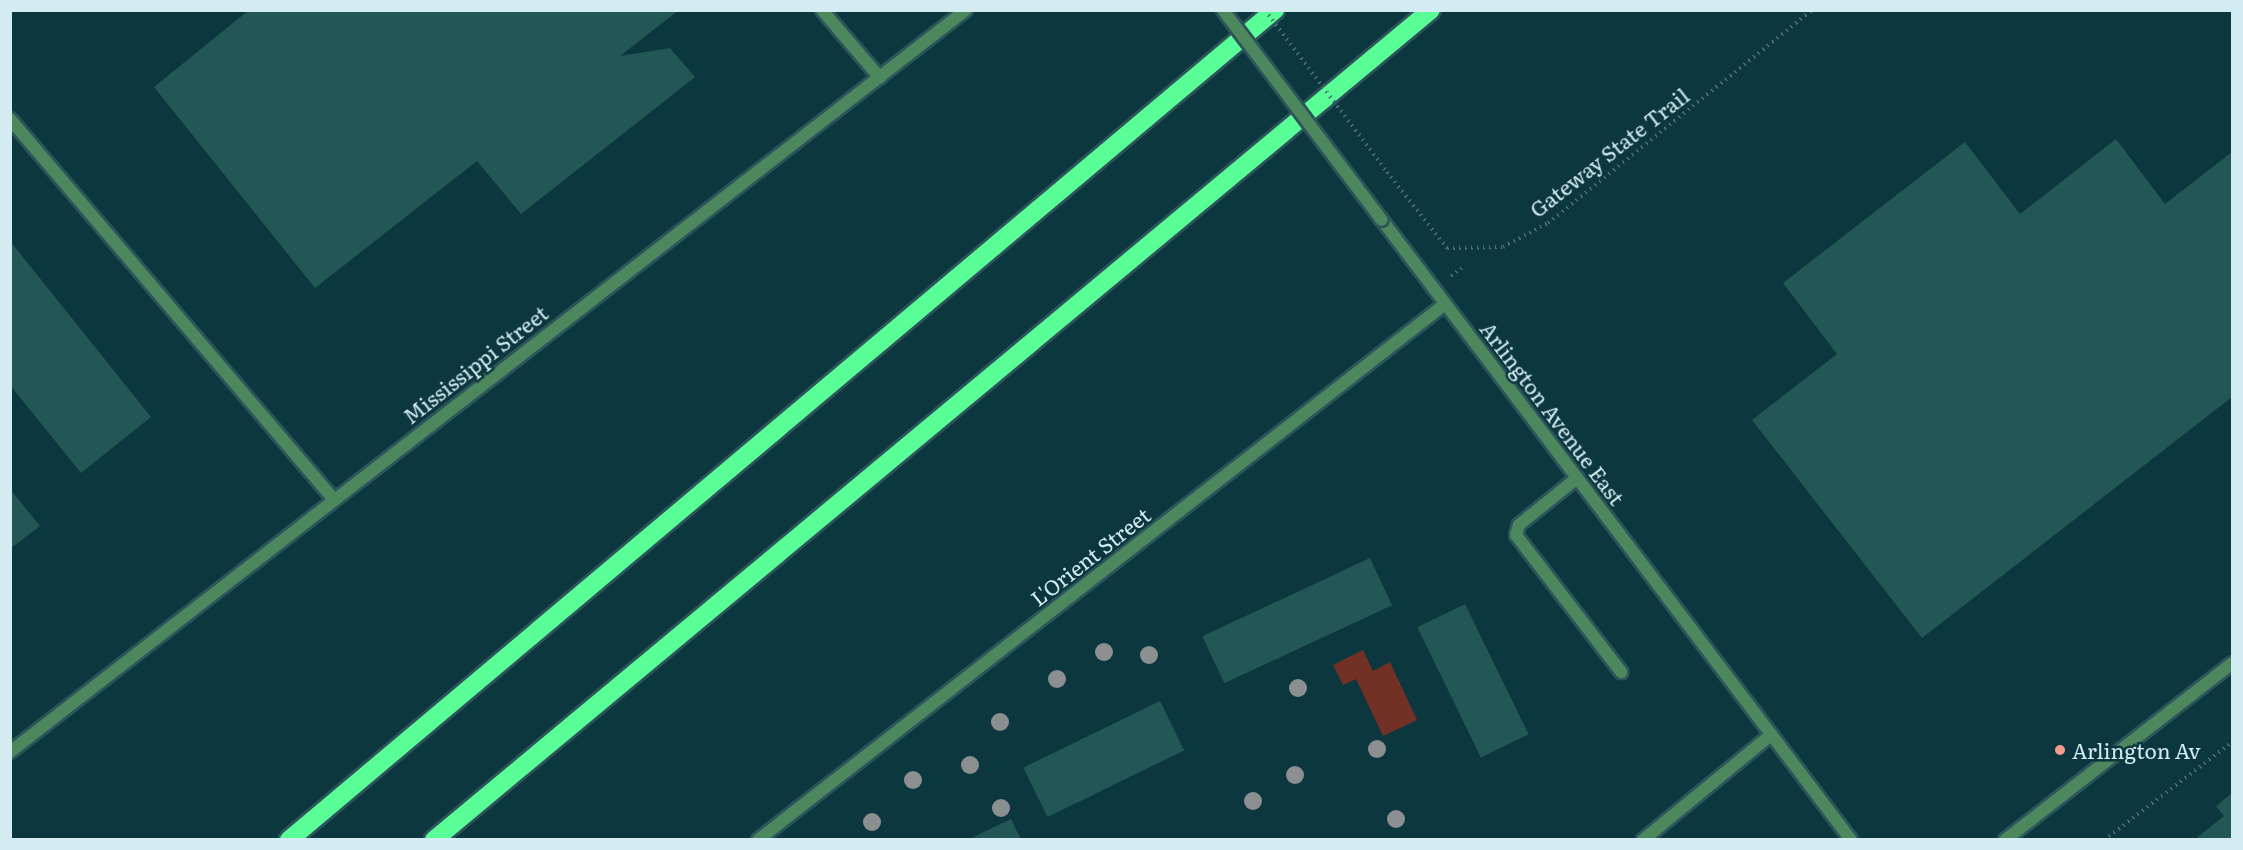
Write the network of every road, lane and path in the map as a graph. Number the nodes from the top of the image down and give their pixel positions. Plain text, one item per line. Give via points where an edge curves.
1 (822, 10) edge
2 (966, 10) edge
3 (1223, 10) edge
4 (1264, 10) edge
5 (1275, 10) edge
6 (1431, 10) edge
7 (1812, 10) edge
8 (880, 78) junction
9 (10, 120) edge
10 (1445, 304) junction
11 (1577, 477) junction
12 (333, 498) junction
13 (2232, 663) edge
14 (1621, 672) dead end
15 (1771, 735) junction
16 (2232, 742) edge
17 (10, 752) edge
18 (515, 772) junction
19 (289, 840) edge
20 (434, 840) edge
21 (454, 840) edge
22 (758, 840) edge
23 (1643, 840) edge
24 (1851, 840) edge
25 (2005, 840) edge
26 (2104, 840) edge

1 - 8 street
2 - 8 street, Mississippi Street
3 - 10 street, Arlington Avenue East, bridge
4 - 7 path, Gateway State Trail, bridge via 1447,248 1503,248 1548,223
5 - 19 highway
6 - 18 highway
8 - 12 street, Mississippi Street
9 - 12 street
10 - 11 street, Arlington Avenue East
10 - 22 street, L'Orient Street
11 - 14 street via 1519,525 1516,535
11 - 15 street, Arlington Avenue East
12 - 17 street, Mississippi Street
13 - 25 street
15 - 23 street
15 - 24 street, Arlington Avenue East
16 - 26 path
18 - 20 highway
18 - 21 highway

